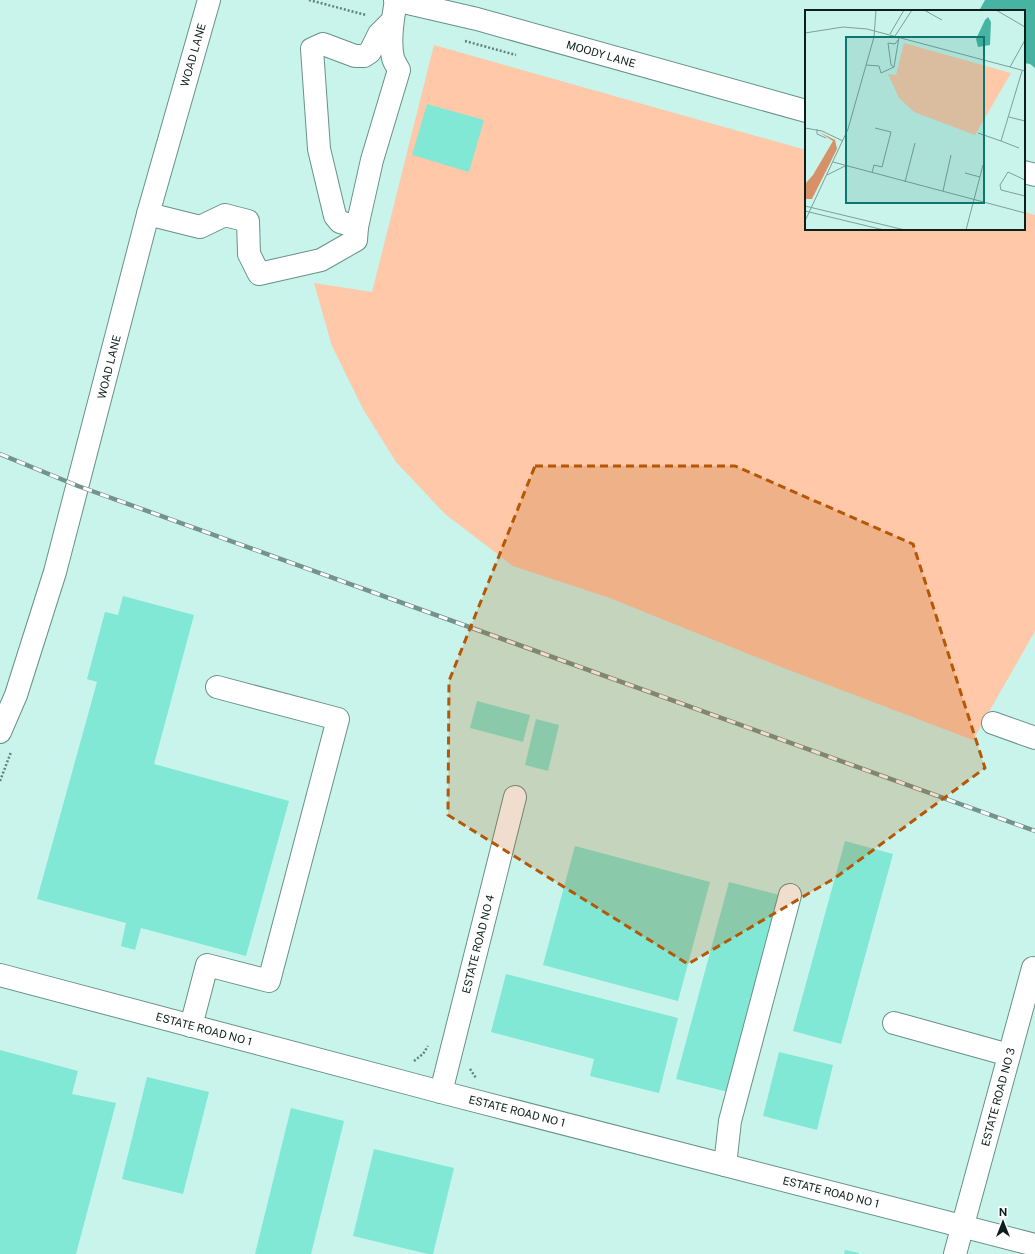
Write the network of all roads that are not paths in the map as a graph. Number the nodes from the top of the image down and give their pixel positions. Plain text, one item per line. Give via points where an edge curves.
1 (209, 0) edge
2 (396, 0) edge
3 (429, 4) edge
4 (392, 21) junction
5 (805, 111) edge
6 (1025, 172) edge
7 (1035, 175) edge
8 (148, 214) junction
9 (357, 227) junction
10 (217, 688) dead end
11 (993, 723) dead end
12 (0, 732) edge
13 (1035, 738) edge
14 (515, 797) dead end
15 (790, 895) dead end
16 (1033, 968) dead end
17 (0, 974) edge
18 (894, 1023) dead end
19 (191, 1026) junction
20 (1009, 1055) junction
21 (441, 1092) junction
22 (725, 1165) junction
23 (963, 1226) junction
24 (1035, 1245) edge
25 (955, 1254) edge

1 - 8 street, WOAD LANE
2 - 3 street, MOODY LANE
2 - 4 street
3 - 5 street, MOODY LANE
4 - 9 street via 393,59 399,70 372,160
4 - 9 street via 379,34 370,52 364,56 355,56 323,44 312,49 319,149 335,216 340,222
6 - 7 street
8 - 9 street via 200,227 225,215 248,221 249,254 259,274 321,260 356,240
8 - 12 street, WOAD LANE via 55,572 16,695
10 - 19 street via 338,719 269,982 207,965
11 - 13 street
14 - 21 street, ESTATE ROAD NO 4
15 - 22 street via 730,1121
16 - 20 street, ESTATE ROAD NO 3
17 - 19 street, ESTATE ROAD NO 1
18 - 20 street
19 - 21 street, ESTATE ROAD NO 1
20 - 23 street, ESTATE ROAD NO 3
21 - 22 street, ESTATE ROAD NO 1
22 - 23 street, ESTATE ROAD NO 1
23 - 24 street, ESTATE ROAD NO 1
23 - 25 street, ESTATE ROAD NO 3

